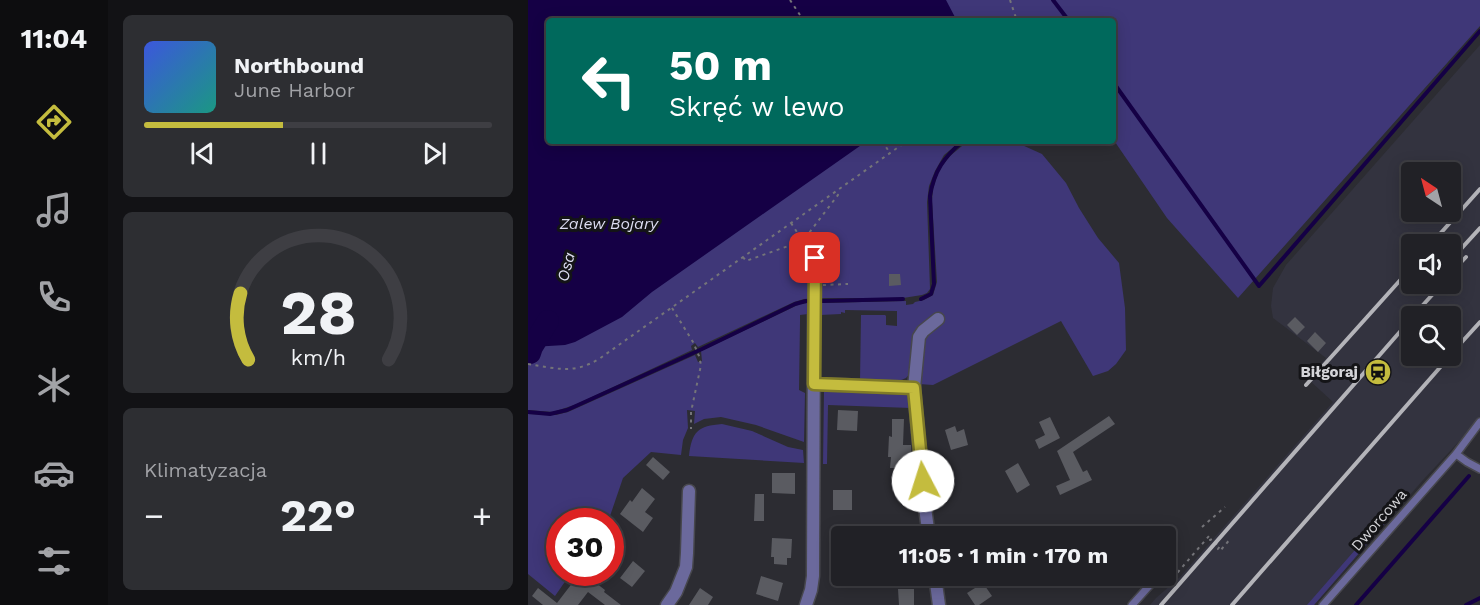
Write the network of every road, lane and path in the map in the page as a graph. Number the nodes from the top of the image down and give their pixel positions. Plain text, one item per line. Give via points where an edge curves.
1 (790, 0) edge
2 (1010, 0) edge
3 (802, 18) edge
4 (1016, 18) edge
5 (884, 144) edge
6 (903, 144) edge
7 (890, 153) junction
8 (835, 191) junction
9 (791, 223) junction
10 (807, 247) junction
11 (742, 257) junction
12 (815, 258) dead end
13 (848, 284) dead end
14 (814, 286) junction
15 (672, 307) junction
16 (814, 314) joint
17 (939, 319) dead end
18 (528, 364) edge
19 (814, 384) junction
20 (914, 388) junction
21 (1480, 422) edge
22 (691, 429) dead end
23 (1456, 453) junction
24 (1480, 469) edge
25 (689, 491) dead end
26 (1225, 507) dead end
27 (928, 526) edge
28 (1202, 527) dead end
29 (1231, 538) dead end
30 (1176, 574) edge
31 (936, 586) edge
32 (1149, 586) edge
33 (667, 605) edge
34 (806, 605) edge
35 (939, 605) edge
36 (1132, 605) edge
37 (1323, 605) edge

1 - 3 path
2 - 4 path
5 - 7 path
6 - 7 path
7 - 8 path
8 - 9 path
8 - 10 path via 838,195 809,233
9 - 10 path
9 - 11 path
10 - 11 path via 794,244 746,261
11 - 15 path
12 - 14 lane
13 - 14 path
14 - 16 lane
15 - 18 path via 588,365 564,369
15 - 22 path via 693,342 701,365
16 - 19 street
17 - 20 street via 920,337
19 - 20 street
19 - 34 street via 813,576
20 - 27 street
21 - 23 lane, Dworcowa
23 - 24 lane
23 - 37 lane, Dworcowa
25 - 33 street via 686,567
26 - 28 path
29 - 30 path via 1220,551 1209,536
31 - 35 street
32 - 36 lane

